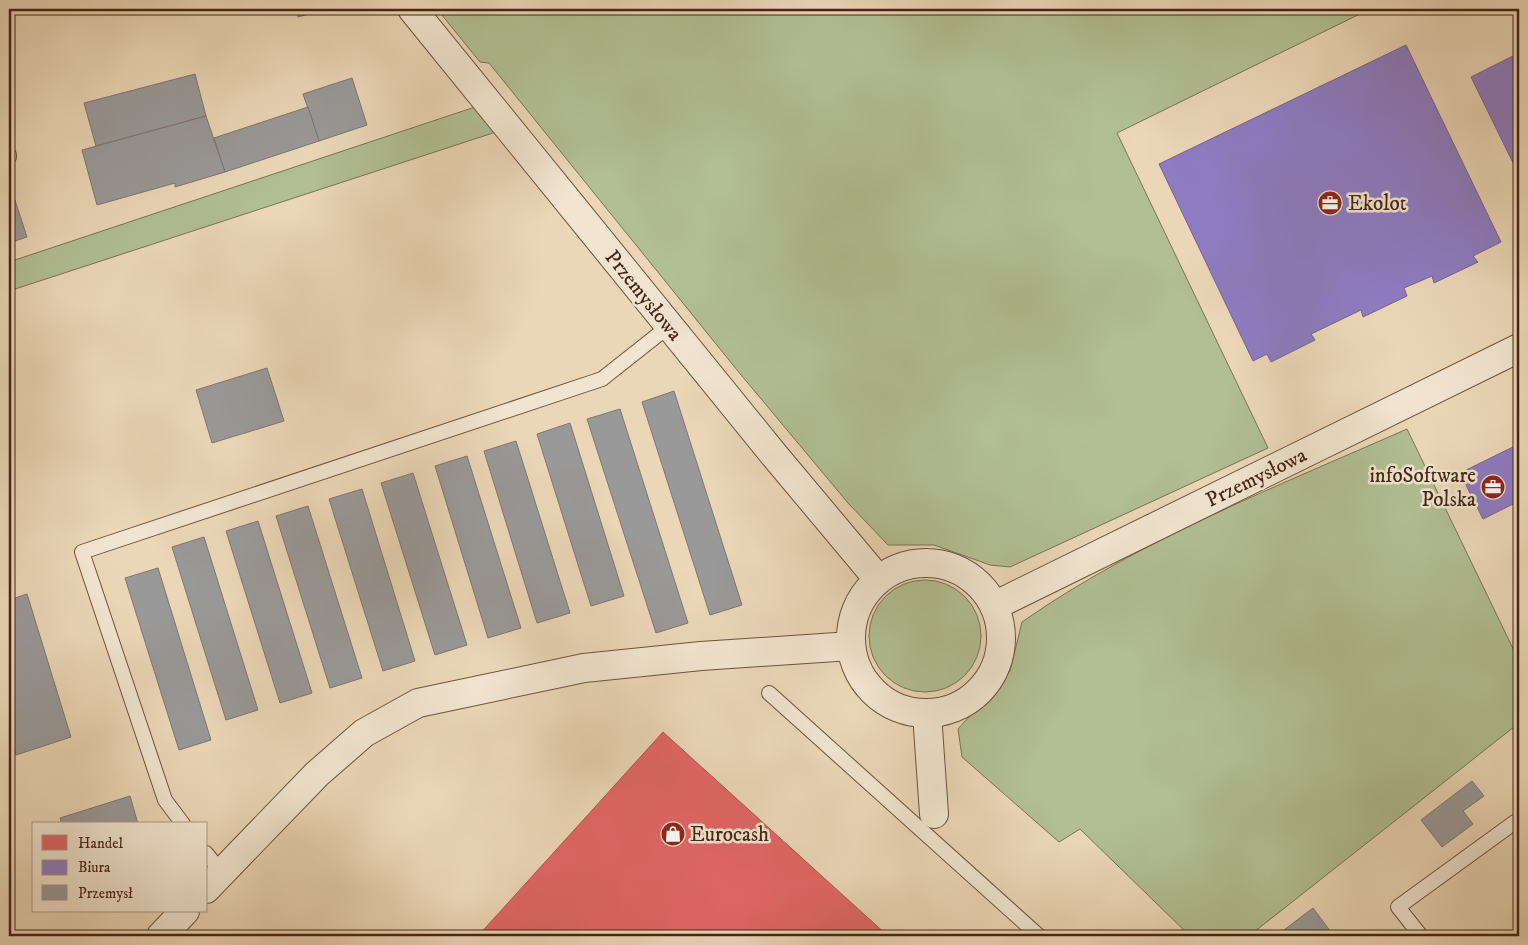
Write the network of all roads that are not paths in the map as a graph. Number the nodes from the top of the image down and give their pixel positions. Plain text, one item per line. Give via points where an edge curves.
1 (412, 9) edge
2 (669, 326) junction
3 (1519, 348) edge
4 (878, 579) junction
5 (994, 606) junction
6 (851, 646) junction
7 (769, 693) dead end
8 (927, 714) junction
9 (181, 822) edge
10 (929, 822) junction
11 (1519, 822) edge
12 (212, 872) edge
13 (1039, 936) edge
14 (1422, 936) edge

1 - 2 street, Przemysłowa
2 - 4 street, Przemysłowa
2 - 9 lane via 602,379 82,552 164,800
3 - 5 street, Przemysłowa
4 - 5 street via 898,568 920,562 943,564 964,573 982,587
4 - 6 street via 861,598 852,621
5 - 8 street via 1001,630 1000,655 990,678 973,697 952,709
6 - 8 street via 856,668 868,687 885,702 898,708
6 - 12 street via 584,668 418,703 364,734
7 - 10 lane
8 - 10 street
10 - 13 lane
11 - 14 lane via 1398,907

